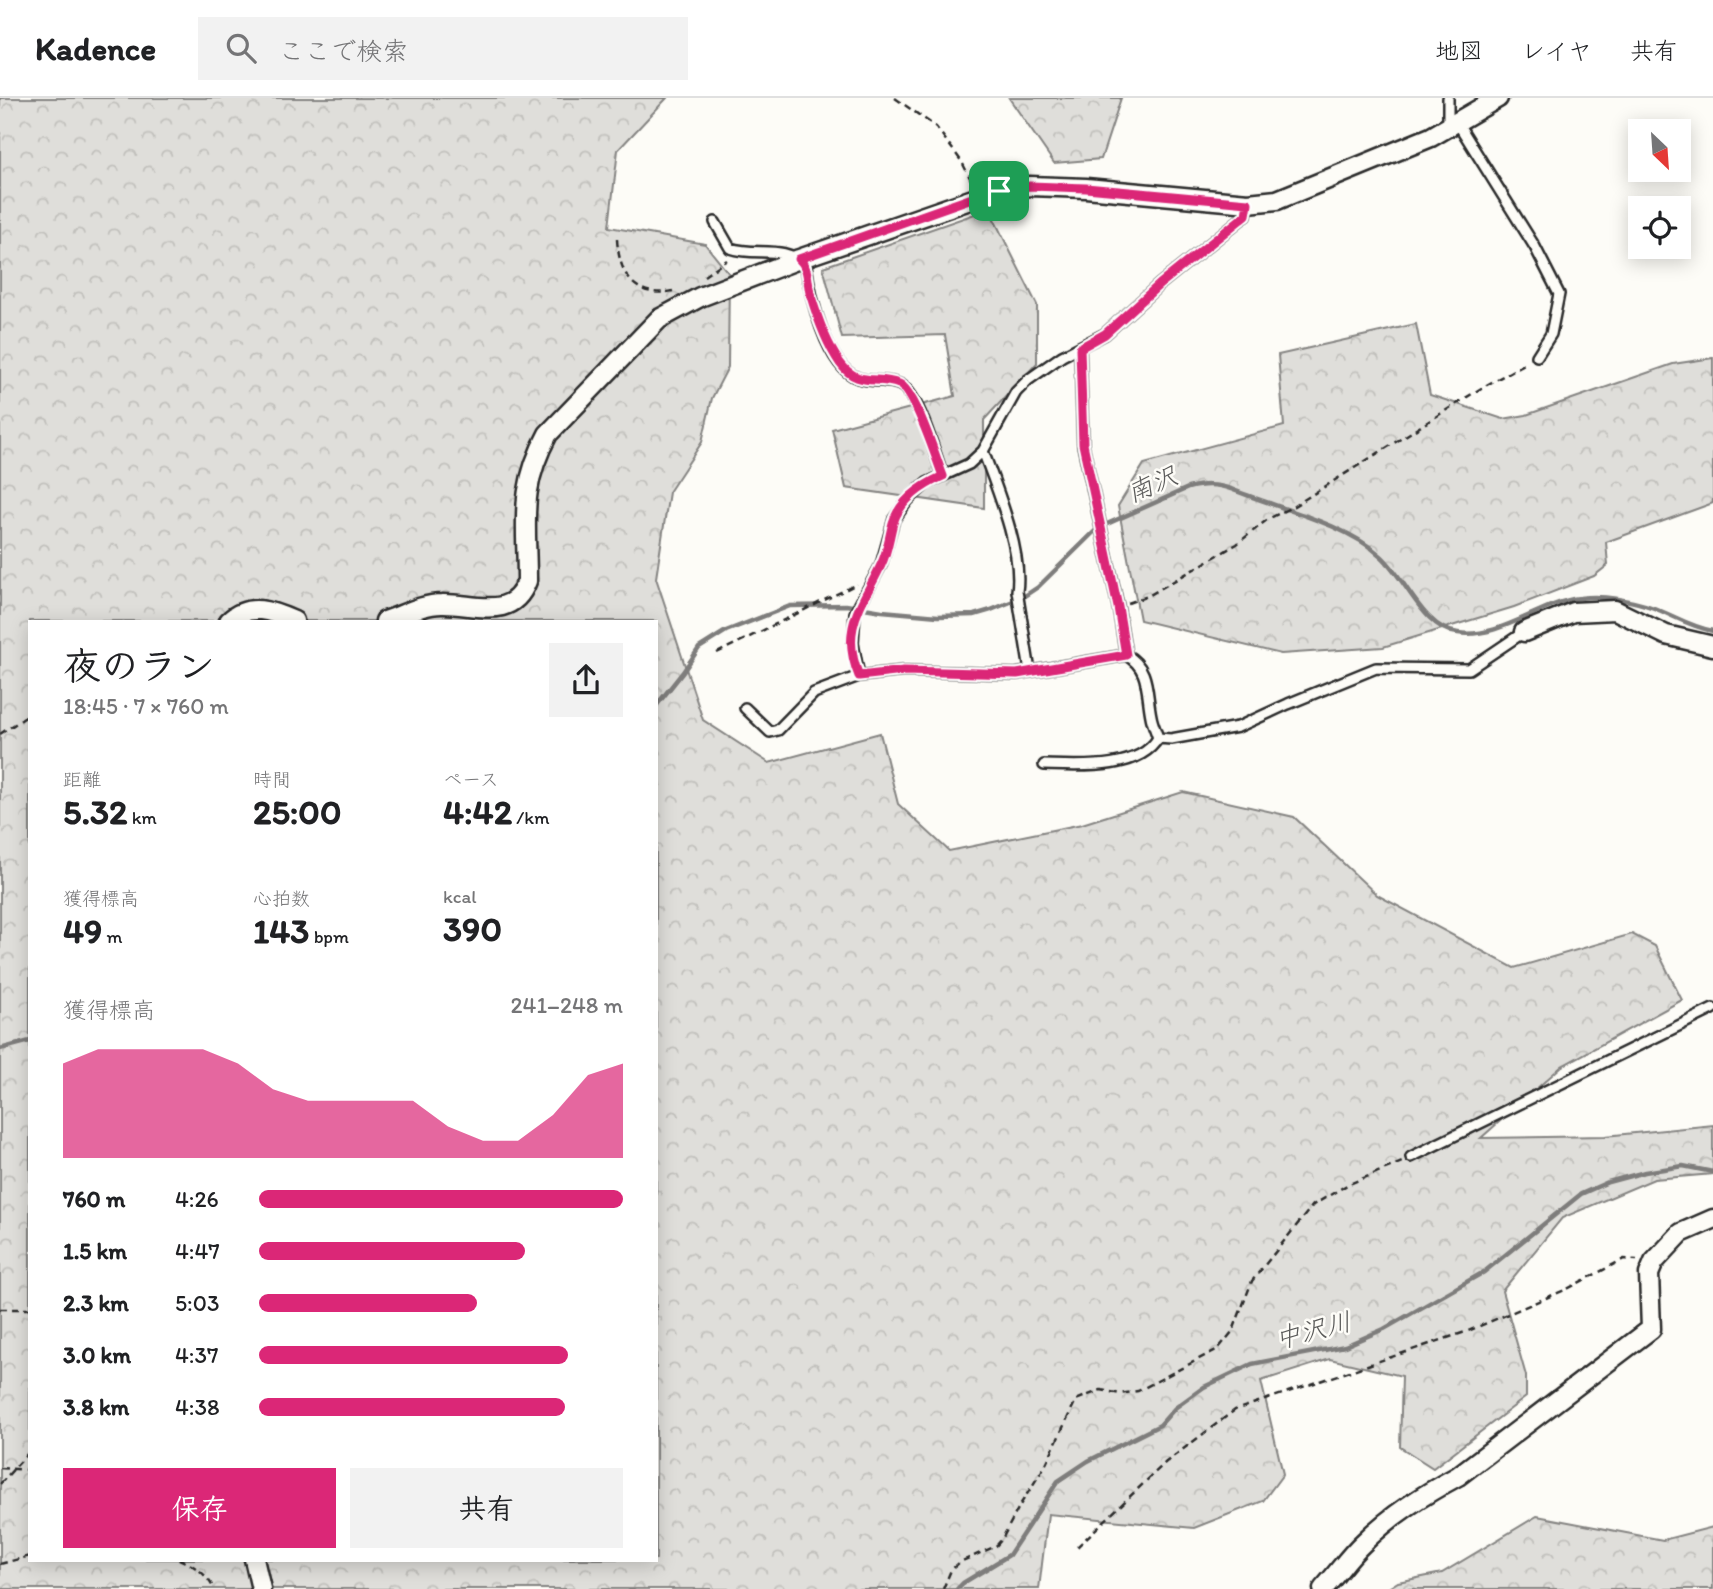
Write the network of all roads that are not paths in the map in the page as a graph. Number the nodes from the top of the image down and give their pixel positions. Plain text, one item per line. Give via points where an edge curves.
1 (1448, 98) edge
2 (1498, 98) edge
3 (1452, 125) junction
4 (1248, 203) junction
5 (715, 222) dead end
6 (799, 259) junction
7 (1080, 348) junction
8 (1537, 356) road end
9 (983, 451) junction
10 (943, 476) junction
11 (230, 620) edge
12 (293, 620) edge
13 (388, 620) edge
14 (1524, 632) joint
15 (1713, 646) edge
16 (1126, 655) junction
17 (1030, 671) junction
18 (859, 676) junction
19 (745, 708) dead end
20 (1158, 738) junction
21 (1044, 765) dead end
22 (1713, 1009) edge
23 (1411, 1157) road end
24 (1713, 1219) edge
25 (255, 1562) edge
26 (261, 1589) edge
27 (1323, 1589) edge

1 - 3 lane
2 - 3 street
3 - 4 street via 1300,192
3 - 8 lane via 1535,247 1559,295 1551,334
4 - 6 street via 1030,186 979,197
4 - 7 lane via 1246,215 1105,334
5 - 6 lane via 730,248 785,252
6 - 10 lane via 806,265 819,321 841,364 850,375 900,384 907,390
6 - 13 street via 659,319 548,434 529,479 527,581 515,600 504,607 441,604
7 - 9 lane via 1062,356 1016,392
7 - 16 lane via 1083,444
9 - 10 lane via 969,464
9 - 17 lane via 1017,562
10 - 18 lane via 919,488 898,512 881,565 855,613 854,658
11 - 12 street via 254,609
14 - 15 street via 1573,612 1615,610 1666,635
14 - 20 lane via 1469,670 1377,668 1238,727
16 - 17 lane
16 - 20 lane via 1142,667
17 - 18 lane via 904,671
18 - 19 lane via 814,693 778,730 770,732
20 - 21 lane via 1142,756 1131,760
22 - 23 lane
24 - 27 street via 1681,1233 1654,1262 1649,1274 1651,1329 1458,1476 1389,1519
25 - 26 street

